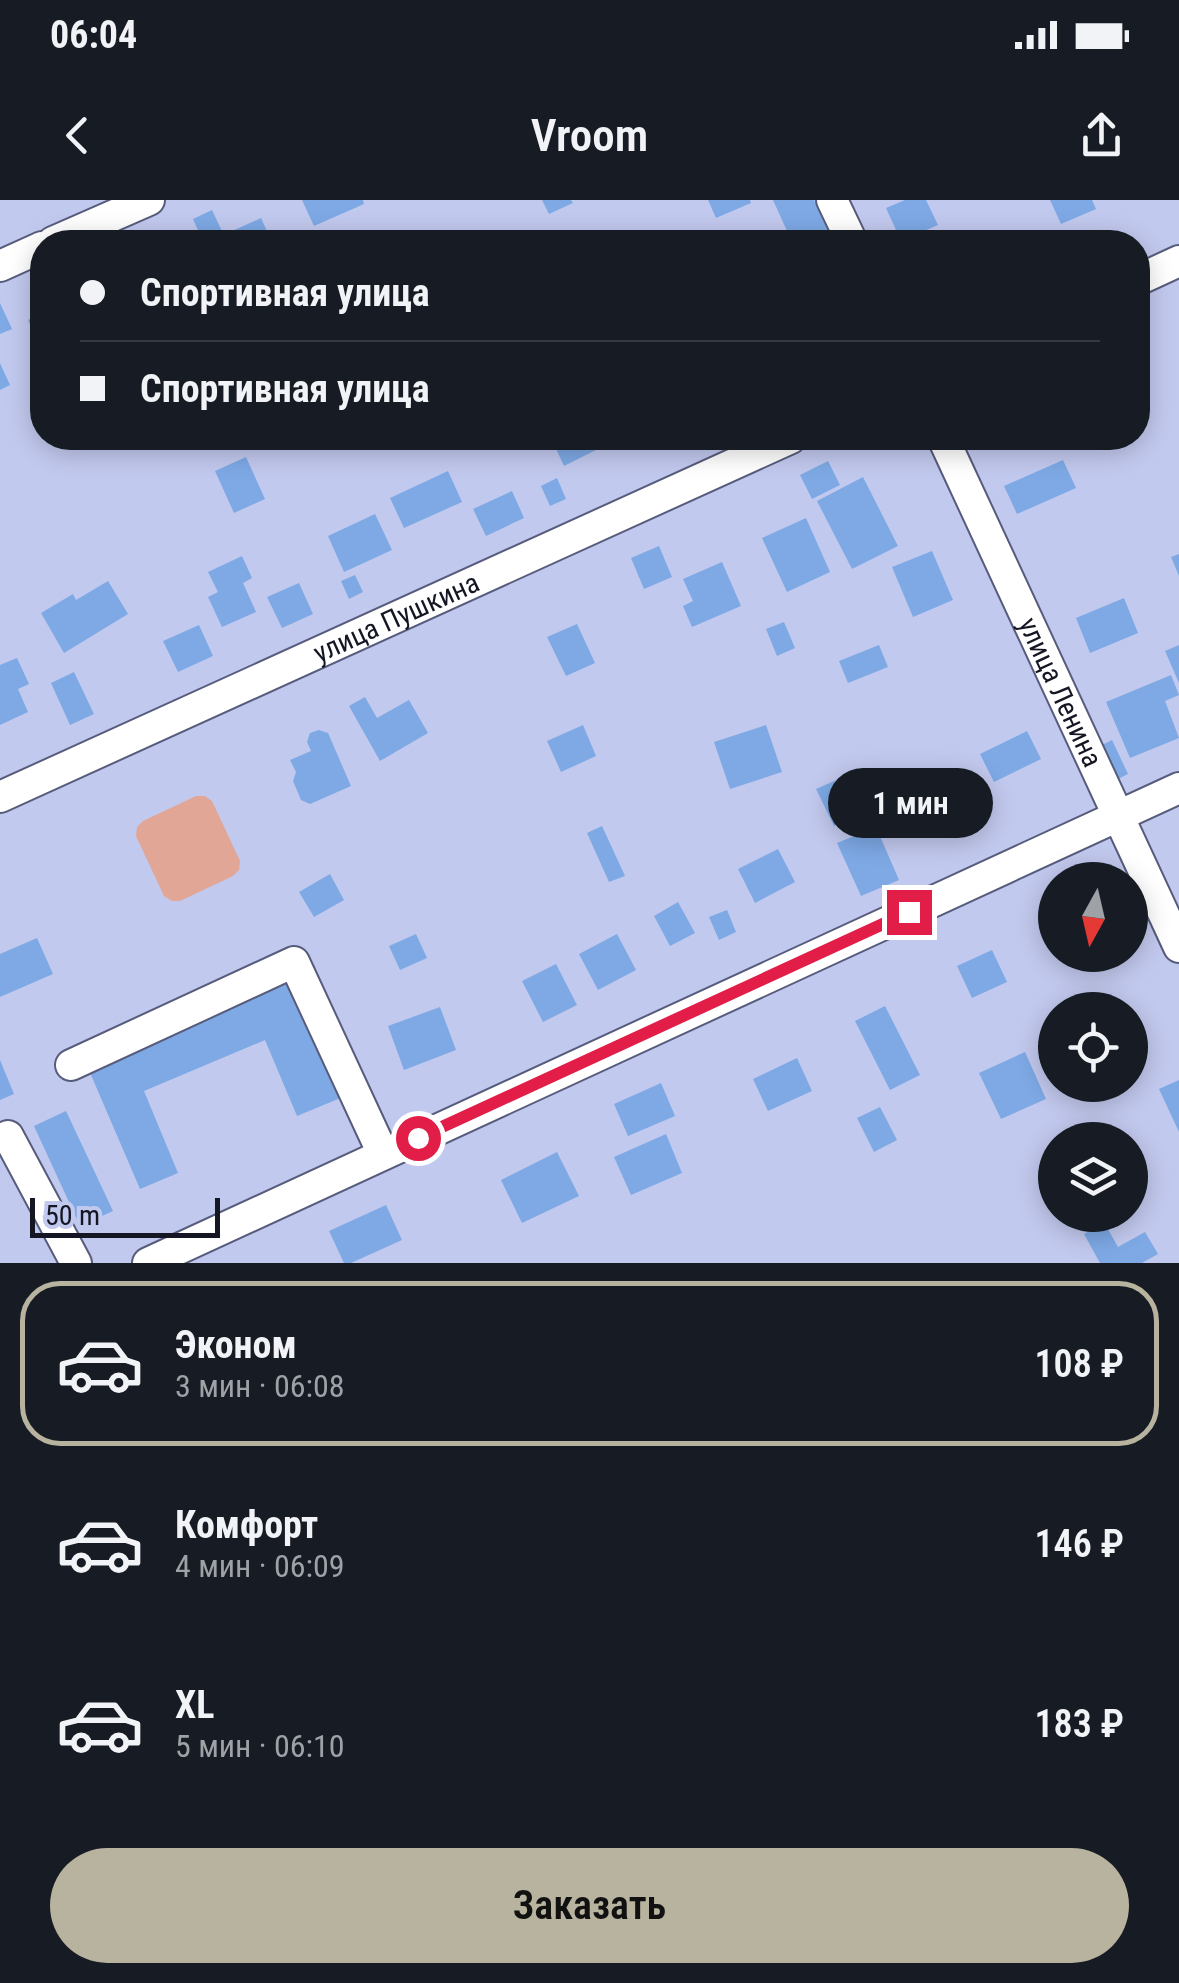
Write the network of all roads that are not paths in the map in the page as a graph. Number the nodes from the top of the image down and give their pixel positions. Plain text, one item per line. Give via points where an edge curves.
1 (149, 200) edge
2 (832, 200) edge
3 (80, 230) edge
4 (846, 230) edge
5 (30, 252) edge
6 (1179, 262) edge
7 (0, 266) edge
8 (1150, 275) edge
9 (764, 450) edge
10 (949, 450) edge
11 (1179, 788) edge
12 (0, 796) edge
13 (1119, 814) junction
14 (1179, 946) edge
15 (71, 1065) dead end
16 (8, 1136) dead end
17 (383, 1154) junction
18 (76, 1263) edge
19 (148, 1263) edge

1 - 3 street
2 - 4 street
5 - 7 street
6 - 8 street
9 - 12 street, улица Пушкина
10 - 13 street, улица Ленина
11 - 13 street
13 - 14 street, улица Ленина
13 - 17 street
15 - 17 street via 294,962
16 - 18 street
17 - 19 street

